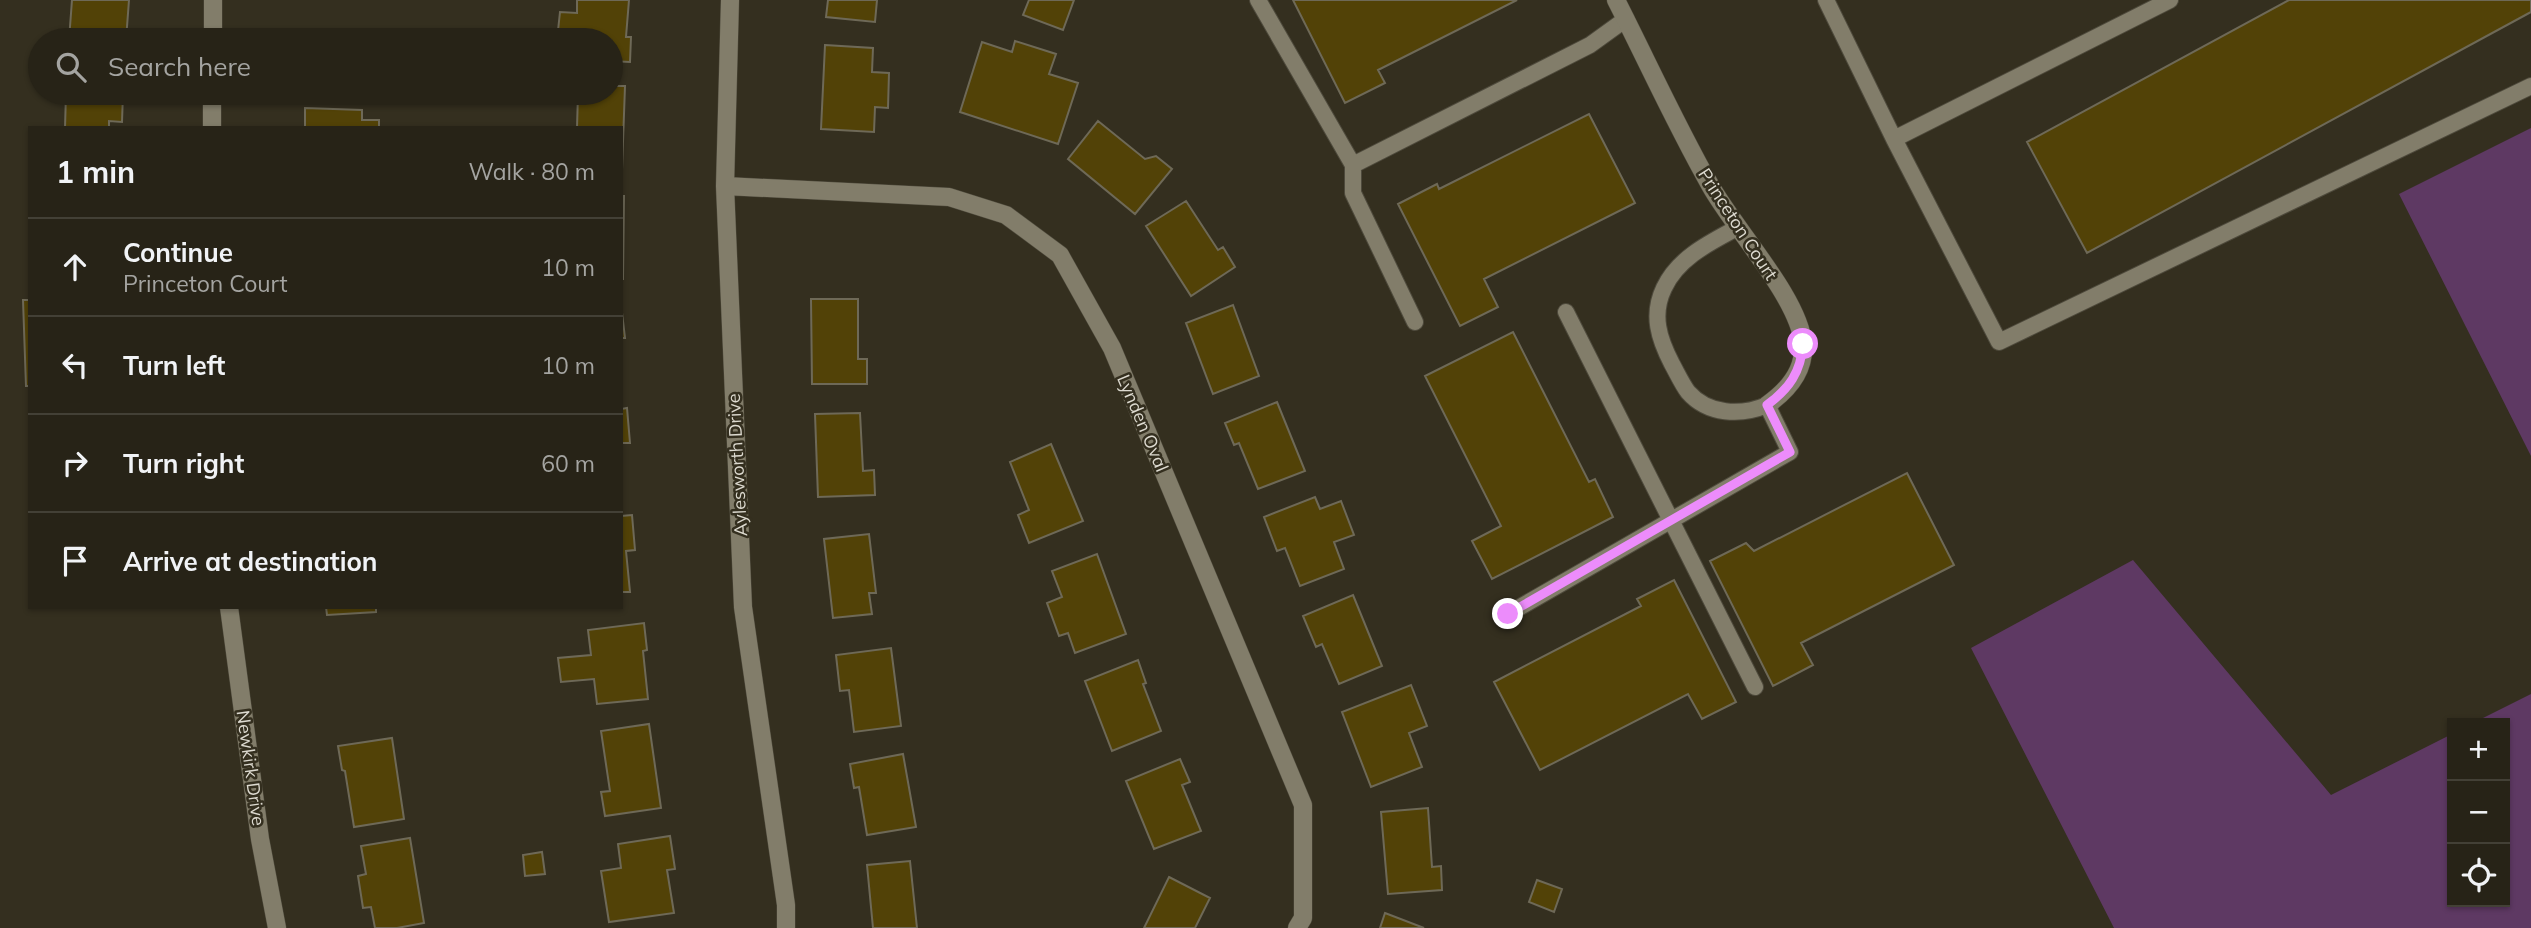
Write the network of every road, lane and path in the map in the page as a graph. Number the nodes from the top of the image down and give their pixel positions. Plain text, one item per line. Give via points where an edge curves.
1 (213, 0) edge
2 (730, 0) edge
3 (1258, 0) edge
4 (1616, 0) edge
5 (1826, 0) edge
6 (2170, 0) edge
7 (1626, 19) junction
8 (213, 28) edge
9 (2531, 86) edge
10 (212, 105) edge
11 (212, 126) edge
12 (1894, 139) junction
13 (1353, 165) junction
14 (725, 186) junction
15 (1737, 228) junction
16 (1566, 312) dead end
17 (1415, 323) dead end
18 (1767, 405) junction
19 (1671, 520) junction
20 (229, 609) edge
21 (1508, 614) dead end
22 (1755, 687) dead end
23 (277, 928) edge
24 (786, 928) edge
25 (1297, 928) edge

1 - 8 street
2 - 14 street, Aylesworth Drive
3 - 13 lane
4 - 7 street, Princeton Court
5 - 12 lane
6 - 12 lane
7 - 13 lane via 1590,45
7 - 15 street, Princeton Court via 1710,186
9 - 12 lane via 1998,342
10 - 11 street
13 - 17 lane via 1353,193
14 - 24 street, Aylesworth Drive via 743,607
14 - 25 street, Lynden Oval via 949,197 1006,215 1059,255 1112,348 1303,805 1303,918
15 - 18 street, Princeton Court via 1785,297 1803,344 1793,382
15 - 18 lane via 1703,246 1673,273 1658,304 1656,320 1662,344 1679,376 1701,402 1720,411 1740,412
16 - 19 lane
18 - 19 lane via 1790,452
19 - 21 lane
19 - 22 lane
20 - 23 street, Newkirk Drive via 260,839

